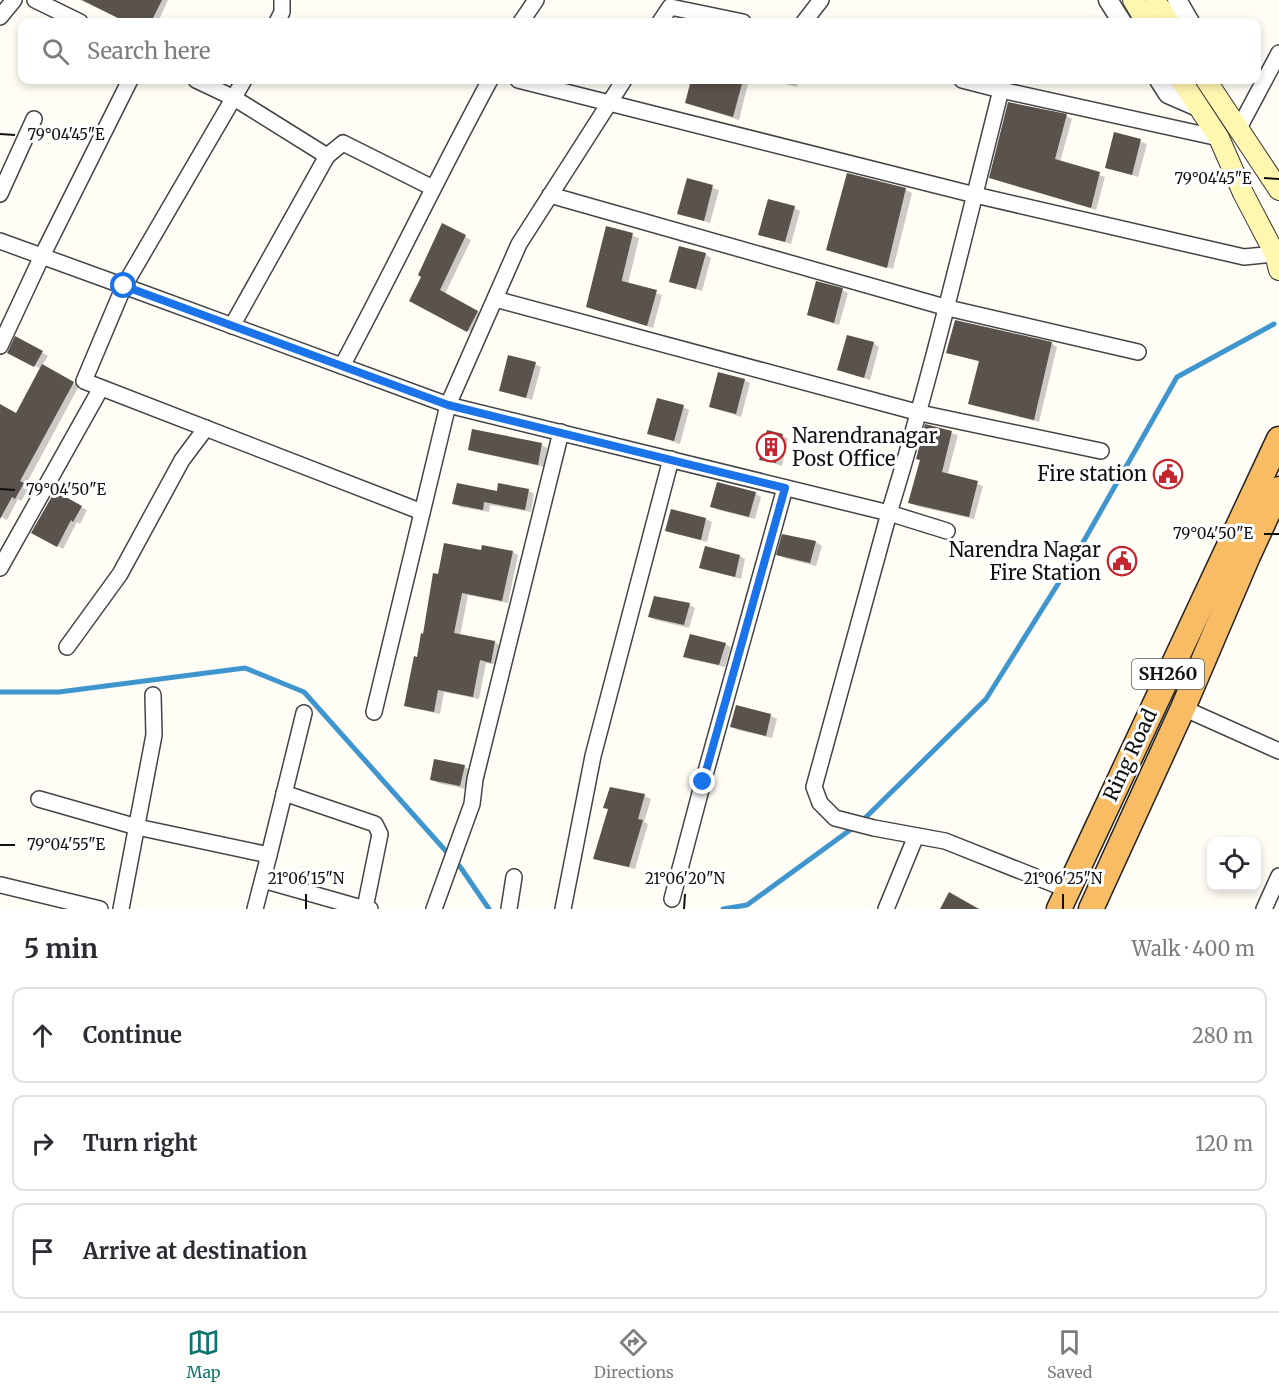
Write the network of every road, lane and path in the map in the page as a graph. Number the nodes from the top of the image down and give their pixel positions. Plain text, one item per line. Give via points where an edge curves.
1 (14, 0) edge
2 (35, 0) edge
3 (282, 0) edge
4 (536, 0) edge
5 (821, 0) edge
6 (1108, 0) edge
7 (1132, 0) edge
8 (1155, 0) edge
9 (1177, 0) edge
10 (673, 3) edge
11 (0, 17) edge
12 (72, 18) edge
13 (279, 18) edge
14 (524, 18) edge
15 (663, 18) edge
16 (728, 18) edge
17 (807, 18) edge
18 (1119, 18) edge
19 (1143, 18) edge
20 (1167, 18) edge
21 (1188, 18) edge
22 (1279, 53) edge
23 (128, 84) edge
24 (204, 84) edge
25 (242, 84) edge
26 (488, 84) edge
27 (534, 84) edge
28 (621, 84) edge
29 (978, 84) edge
30 (1162, 84) edge
31 (1183, 84) edge
32 (1209, 84) edge
33 (1001, 90) junction
34 (234, 98) junction
35 (609, 103) junction
36 (1198, 107) junction
37 (34, 119) dead end
38 (1239, 128) junction
39 (1219, 138) junction
40 (327, 156) junction
41 (1259, 159) junction
42 (1279, 163) edge
43 (433, 188) junction
44 (1279, 190) edge
45 (0, 194) edge
46 (550, 195) junction
47 (975, 195) junction
48 (0, 240) edge
49 (42, 256) junction
50 (1278, 260) edge
51 (124, 286) junction
52 (495, 299) junction
53 (948, 308) junction
54 (232, 326) junction
55 (0, 346) edge
56 (1138, 352) dead end
57 (342, 366) junction
58 (101, 388) junction
59 (448, 405) junction
60 (920, 413) junction
61 (206, 428) junction
62 (561, 432) junction
63 (1279, 439) edge
64 (1101, 451) dead end
65 (671, 459) junction
66 (785, 488) junction
67 (1279, 489) edge
68 (422, 512) junction
69 (889, 513) junction
70 (947, 531) dead end
71 (0, 568) edge
72 (68, 647) dead end
73 (153, 695) dead end
74 (1183, 708) junction
75 (374, 712) dead end
76 (304, 713) dead end
77 (1279, 751) edge
78 (284, 793) junction
79 (39, 799) dead end
80 (138, 827) junction
81 (916, 836) junction
82 (269, 855) junction
83 (1279, 876) edge
84 (514, 877) dead end
85 (263, 880) junction
86 (1, 885) edge
87 (672, 899) dead end
88 (1063, 899) edge
89 (100, 909) edge
90 (121, 909) edge
91 (255, 909) edge
92 (367, 909) edge
93 (434, 909) edge
94 (509, 909) edge
95 (563, 909) edge
96 (886, 909) edge
97 (1090, 909) edge
98 (1264, 909) edge

1 - 11 street
2 - 12 street
3 - 13 street
4 - 14 street
5 - 17 street
6 - 18 street
7 - 19 main road
8 - 20 main road
9 - 21 street
10 - 15 street
10 - 16 street
22 - 38 street
23 - 49 street
24 - 34 street
25 - 34 street
26 - 43 street
27 - 35 street
28 - 35 street
29 - 33 street
30 - 36 street via 1168,94
31 - 36 main road
32 - 38 main road
33 - 39 street
33 - 47 street
34 - 40 street
34 - 51 street
35 - 46 street
35 - 47 street
36 - 39 main road
37 - 45 street
38 - 41 main road
39 - 50 main road
40 - 43 street via 343,143
40 - 54 street
41 - 42 main road
41 - 44 main road
43 - 57 street
46 - 52 street via 519,244
46 - 53 street
47 - 50 street via 1244,257
47 - 53 street
48 - 49 street
49 - 51 street
49 - 55 street
51 - 54 street
51 - 58 street via 84,381
52 - 59 street
52 - 60 street
53 - 56 street
53 - 60 street
54 - 57 street
57 - 59 street
58 - 61 street
58 - 71 street
59 - 62 street
59 - 68 street
60 - 64 street
60 - 69 street
61 - 68 street
61 - 72 street via 182,460 120,574
62 - 65 street
62 - 93 street via 472,804
63 - 88 highway, Ring Road / SH260
65 - 66 street
65 - 95 street via 593,756
66 - 69 street
66 - 87 street
67 - 74 highway, Ring Road / SH260
68 - 75 street
69 - 70 street
69 - 81 street via 814,787 820,803 835,818
73 - 80 street via 154,735
74 - 77 street
74 - 97 highway, Ring Road / SH260
76 - 78 street
78 - 82 street
78 - 92 street via 375,824 380,834
79 - 80 street
80 - 82 street
80 - 90 street
81 - 88 street via 945,841
81 - 96 street
82 - 85 street
83 - 98 street
84 - 94 street
85 - 91 street
85 - 92 street
86 - 89 street

